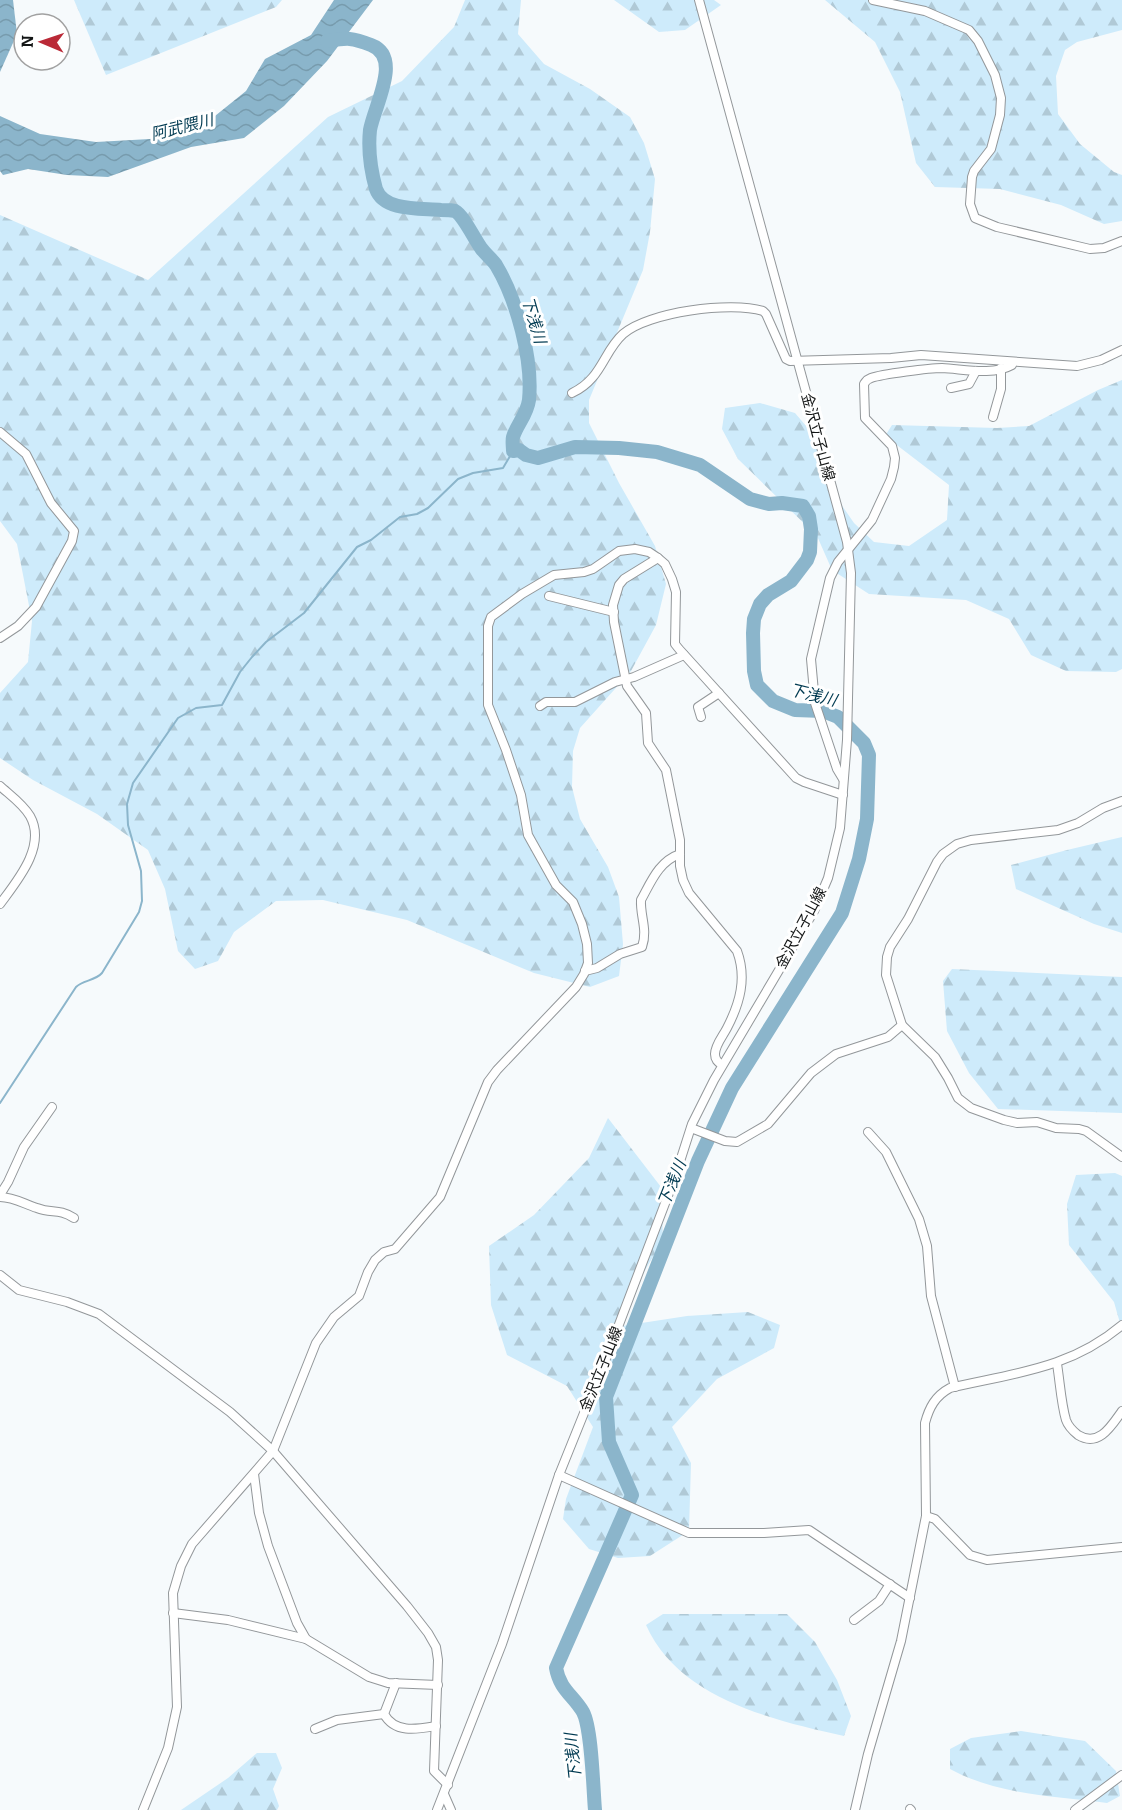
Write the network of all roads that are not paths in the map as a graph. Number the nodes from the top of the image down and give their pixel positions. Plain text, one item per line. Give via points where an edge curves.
1 (699, 0) edge
2 (873, 0) edge
3 (1122, 241) edge
4 (1122, 350) edge
5 (797, 361) junction
6 (1013, 362) junction
7 (1001, 368) junction
8 (976, 371) junction
9 (951, 388) dead end
10 (572, 393) dead end
11 (993, 417) dead end
12 (0, 432) edge
13 (848, 549) junction
14 (658, 558) junction
15 (549, 596) dead end
16 (614, 612) junction
17 (0, 638) edge
18 (684, 655) junction
19 (626, 679) junction
20 (719, 693) junction
21 (540, 706) dead end
22 (701, 717) dead end
23 (844, 781) junction
24 (0, 786) edge
25 (843, 795) junction
26 (1122, 801) edge
27 (680, 854) junction
28 (0, 904) edge
29 (585, 971) junction
30 (902, 1025) junction
31 (722, 1065) junction
32 (52, 1107) dead end
33 (691, 1128) junction
34 (868, 1132) dead end
35 (1122, 1157) edge
36 (0, 1196) edge
37 (74, 1218) dead end
38 (0, 1275) edge
39 (1122, 1325) edge
40 (1057, 1364) junction
41 (955, 1387) junction
42 (1122, 1411) edge
43 (273, 1451) junction
44 (254, 1474) junction
45 (559, 1475) junction
46 (926, 1516) junction
47 (1122, 1547) edge
48 (890, 1584) junction
49 (910, 1598) junction
50 (173, 1613) junction
51 (854, 1620) dead end
52 (306, 1639) junction
53 (396, 1683) junction
54 (438, 1685) junction
55 (384, 1714) junction
56 (436, 1726) junction
57 (315, 1729) dead end
58 (1122, 1775) edge
59 (448, 1785) junction
60 (444, 1794) junction
61 (143, 1810) edge
62 (437, 1810) edge
63 (451, 1810) edge
64 (855, 1810) edge
65 (1075, 1810) edge

1 - 5 street, 金沢立子山線
2 - 3 street via 924,11 969,30 995,75 1001,98 1000,115 991,149 972,177 970,204 975,218 1090,249
4 - 6 street via 1077,366
5 - 6 street via 921,355
5 - 10 street via 786,359 766,314 760,309 673,312 623,334 598,372
5 - 13 street, 金沢立子山線
6 - 7 street
7 - 8 street
7 - 11 street via 1001,389
8 - 9 street via 969,384
8 - 13 street via 936,368 867,380 863,390 865,418 892,446 894,467 872,520
12 - 17 street via 26,454 51,503 74,531 36,607
13 - 23 street, 金沢立子山線 via 851,573
13 - 23 street via 830,578 811,659 817,710
14 - 16 street via 619,585
14 - 18 street via 666,564 676,592 675,644
14 - 29 street via 642,550 627,549 593,569 554,575 490,617 488,626 488,705 521,795 528,835 556,885 573,902 582,924 587,944
15 - 16 street
16 - 19 street
18 - 19 street
18 - 20 street
19 - 21 street via 576,702 546,702
19 - 27 street via 646,713 648,743 666,770
20 - 22 street via 698,707
20 - 25 street via 796,778
23 - 25 street, 金沢立子山線
24 - 28 street via 30,816 35,835 31,857
25 - 31 street, 金沢立子山線 via 828,878 814,911
26 - 30 street via 1058,830 971,840 943,854 886,957 887,980
27 - 29 street via 662,865 641,900 642,947
27 - 31 street via 689,893 737,951 741,962 742,990 715,1055
29 - 43 street via 566,999 488,1082 440,1197 396,1249 375,1260 359,1296 324,1329
30 - 33 street via 888,1037 836,1054 812,1073 768,1124 737,1142
30 - 35 street via 929,1051 958,1098 971,1108 1017,1123 1089,1132
31 - 33 street, 金沢立子山線
32 - 36 street via 24,1147
33 - 45 street, 金沢立子山線
34 - 41 street via 886,1152 919,1220 927,1246 931,1296
36 - 37 street via 45,1210 59,1210
38 - 43 street via 19,1290 99,1314 230,1413
39 - 40 street via 1088,1350
40 - 41 street
40 - 42 street via 1066,1419 1075,1432 1099,1438
41 - 46 street via 941,1393 925,1423
43 - 44 street
43 - 54 street via 428,1633 436,1647
44 - 50 street via 192,1544 177,1576
44 - 52 street via 268,1546
45 - 48 street via 689,1533 809,1530
45 - 59 street, 金沢立子山線 via 502,1644
46 - 47 street via 935,1519 970,1555 987,1560
46 - 49 street
48 - 49 street
48 - 51 street via 879,1601
49 - 64 street
50 - 52 street via 228,1620
50 - 61 street via 177,1707 168,1748
52 - 53 street via 369,1677
53 - 54 street
53 - 55 street
54 - 56 street
55 - 56 street via 403,1729
55 - 57 street via 337,1720
56 - 59 street via 434,1771
58 - 65 street
59 - 60 street, 金沢立子山線
60 - 62 street, 金沢立子山線
60 - 63 street

